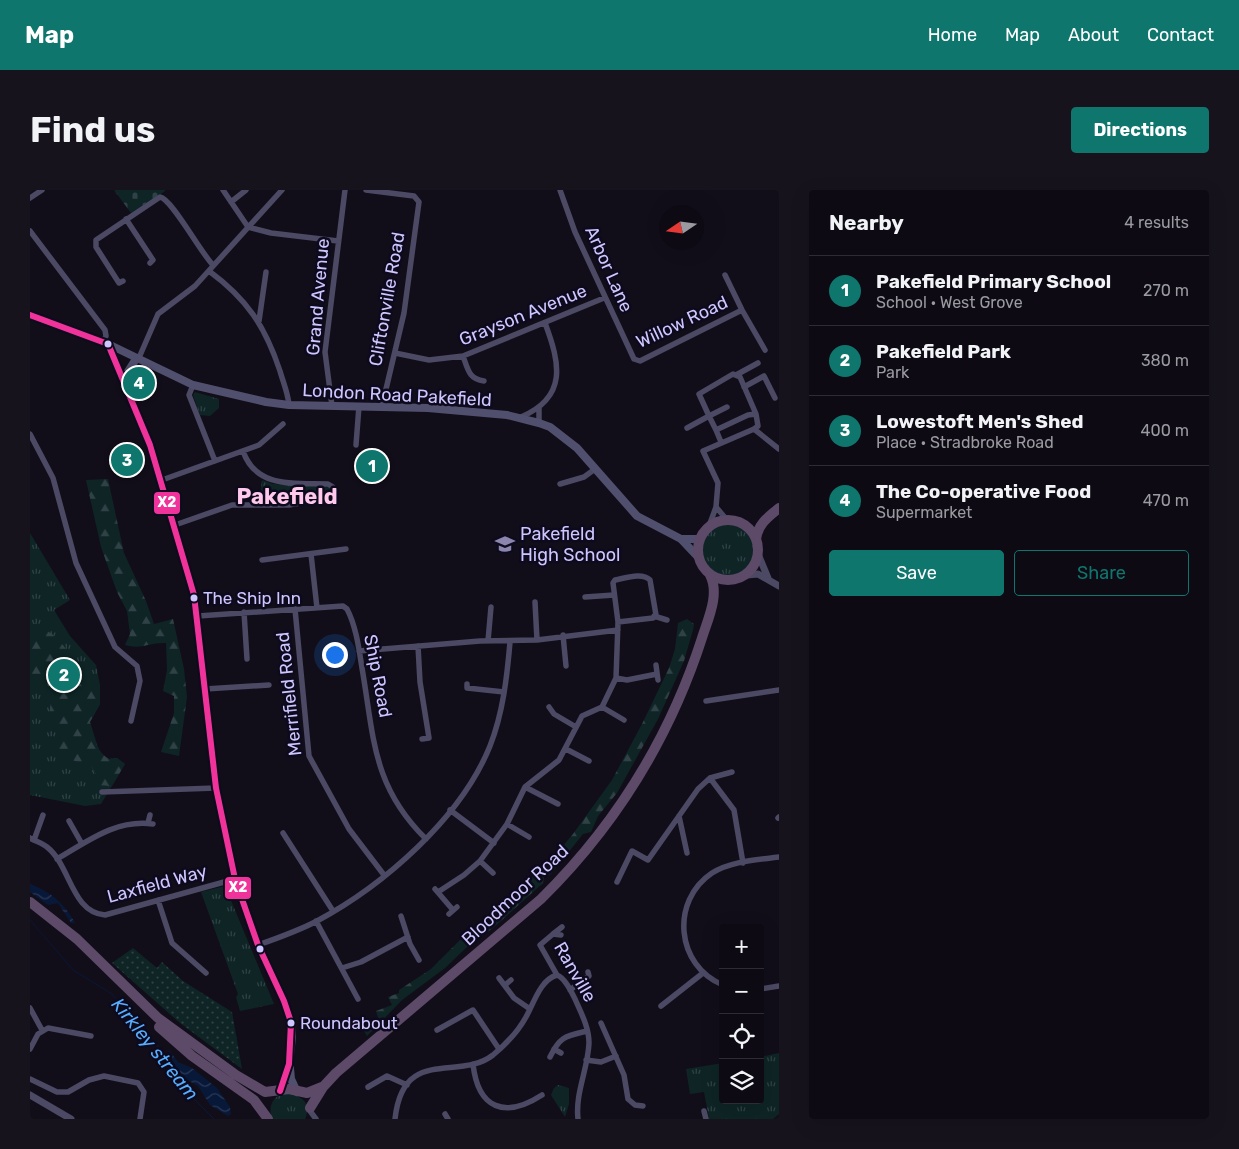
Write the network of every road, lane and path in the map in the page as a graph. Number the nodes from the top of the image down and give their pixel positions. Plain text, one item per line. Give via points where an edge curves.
1 (42, 190) edge
2 (223, 190) edge
3 (246, 190) edge
4 (282, 190) edge
5 (345, 190) edge
6 (366, 190) edge
7 (560, 190) edge
8 (30, 198) edge
9 (231, 202) junction
10 (126, 219) junction
11 (248, 227) junction
12 (30, 231) edge
13 (338, 241) junction
14 (154, 261) dead end
15 (213, 265) junction
16 (209, 271) junction
17 (266, 272) dead end
18 (725, 275) dead end
19 (119, 283) dead end
20 (604, 298) junction
21 (742, 310) junction
22 (30, 315) edge
23 (259, 321) junction
24 (545, 322) junction
25 (106, 343) junction
26 (765, 350) dead end
27 (395, 354) junction
28 (463, 356) junction
29 (137, 359) junction
30 (634, 359) joint
31 (758, 363) dead end
32 (736, 375) junction
33 (124, 378) junction
34 (484, 381) dead end
35 (193, 385) junction
36 (744, 387) junction
37 (775, 398) dead end
38 (289, 405) junction
39 (332, 406) junction
40 (360, 406) junction
41 (382, 406) junction
42 (540, 407) junction
43 (727, 407) dead end
44 (756, 414) junction
45 (709, 416) junction
46 (520, 417) junction
47 (539, 423) junction
48 (283, 424) dead end
49 (687, 428) dead end
50 (754, 429) junction
51 (716, 430) junction
52 (30, 434) edge
53 (722, 442) junction
54 (356, 445) dead end
55 (779, 449) edge
56 (243, 452) junction
57 (215, 461) junction
58 (596, 469) junction
59 (162, 480) junction
60 (560, 484) dead end
61 (716, 507) junction
62 (779, 508) edge
63 (767, 518) junction
64 (732, 520) junction
65 (175, 525) junction
66 (710, 526) junction
67 (681, 539) junction
68 (700, 539) junction
69 (756, 539) junction
70 (346, 549) dead end
71 (311, 554) junction
72 (758, 554) junction
73 (698, 557) junction
74 (262, 560) dead end
75 (747, 575) junction
76 (710, 576) junction
77 (768, 578) junction
78 (734, 580) junction
79 (779, 586) edge
80 (614, 595) junction
81 (585, 598) dead end
82 (535, 602) dead end
83 (713, 603) junction
84 (491, 607) dead end
85 (317, 608) junction
86 (295, 609) junction
87 (244, 612) junction
88 (198, 616) junction
89 (654, 616) junction
90 (667, 620) dead end
91 (618, 622) junction
92 (618, 630) junction
93 (562, 636) junction
94 (537, 640) junction
95 (488, 641) junction
96 (510, 642) junction
97 (418, 646) junction
98 (360, 651) junction
99 (247, 659) dead end
100 (656, 665) dead end
101 (566, 666) dead end
102 (616, 678) junction
103 (269, 684) dead end
104 (205, 689) junction
105 (467, 689) dead end
106 (779, 690) edge
107 (504, 692) junction
108 (706, 702) dead end
109 (549, 707) dead end
110 (602, 707) junction
111 (624, 720) dead end
112 (131, 721) dead end
113 (576, 727) junction
114 (422, 740) dead end
115 (566, 748) junction
116 (589, 761) dead end
117 (732, 772) dead end
118 (710, 778) junction
119 (525, 787) junction
120 (216, 788) junction
121 (102, 792) dead end
122 (557, 805) dead end
123 (450, 810) junction
124 (43, 815) dead end
125 (150, 815) dead end
126 (679, 816) junction
127 (69, 822) dead end
128 (507, 824) junction
129 (283, 833) dead end
130 (529, 837) dead end
131 (426, 838) junction
132 (32, 839) edge
133 (494, 843) junction
134 (82, 844) junction
135 (688, 853) dead end
136 (779, 857) edge
137 (57, 859) junction
138 (480, 862) junction
139 (743, 863) junction
140 (493, 874) dead end
141 (384, 875) junction
142 (235, 879) junction
143 (617, 882) dead end
144 (158, 900) junction
145 (30, 902) edge
146 (453, 910) dead end
147 (333, 911) junction
148 (50, 917) junction
149 (400, 919) dead end
150 (316, 921) junction
151 (562, 927) dead end
152 (553, 934) junction
153 (562, 935) dead end
154 (408, 937) junction
155 (258, 945) junction
156 (420, 958) dead end
157 (342, 968) junction
158 (206, 972) dead end
159 (703, 973) junction
160 (557, 975) junction
161 (590, 976) dead end
162 (499, 978) dead end
163 (511, 980) dead end
164 (719, 983) edge
165 (505, 985) junction
166 (779, 986) edge
167 (764, 988) edge
168 (570, 990) junction
169 (355, 997) dead end
170 (661, 1006) dead end
171 (32, 1008) edge
172 (530, 1009) junction
173 (601, 1022) dead end
174 (612, 1027) dead end
175 (42, 1030) junction
176 (587, 1030) junction
177 (605, 1030) junction
178 (84, 1034) junction
179 (445, 1034) dead end
180 (91, 1036) dead end
181 (83, 1042) dead end
182 (30, 1049) edge
183 (499, 1049) junction
184 (554, 1049) junction
185 (561, 1053) dead end
186 (616, 1056) junction
187 (550, 1057) dead end
188 (586, 1060) junction
189 (289, 1064) junction
190 (473, 1064) junction
191 (30, 1079) edge
192 (407, 1085) junction
193 (323, 1086) junction
194 (373, 1086) dead end
195 (280, 1091) junction
196 (298, 1092) junction
197 (542, 1094) dead end
198 (30, 1096) edge
199 (642, 1106) dead end
200 (704, 1111) dead end
201 (311, 1114) edge
202 (267, 1118) edge
203 (70, 1119) edge
204 (140, 1119) edge
205 (395, 1119) edge
206 (578, 1119) edge
207 (706, 1119) edge

1 - 8 street
2 - 9 street
3 - 9 street
4 - 11 street
5 - 13 street, Grand Avenue
6 - 27 street, Cliftonville Road via 418,198 404,313
7 - 20 street, Arbor Lane
9 - 11 street
10 - 14 street
10 - 15 street via 157,198 166,199
10 - 19 street via 98,237 95,244
11 - 13 street
11 - 15 street
12 - 25 street via 104,330
13 - 39 street, Grand Avenue via 325,352
15 - 16 street
16 - 23 street via 229,286
16 - 29 street via 158,314
17 - 23 street
18 - 21 street
20 - 24 street, Grayson Avenue
20 - 30 street, Arbor Lane
21 - 26 street
21 - 30 street, Willow Road via 640,361
22 - 25 main road, London Road Pakefield
23 - 38 street via 275,356
24 - 28 street, Grayson Avenue
24 - 42 street via 556,352 557,374 550,395
25 - 29 main road, London Road Pakefield
25 - 33 main road
27 - 28 street, Grayson Avenue via 429,360
27 - 41 street, Cliftonville Road
28 - 34 street via 470,375 475,380
29 - 33 main road
29 - 35 main road, London Road Pakefield
31 - 32 street
32 - 36 street
32 - 45 street via 699,394
33 - 59 main road
35 - 38 main road, London Road Pakefield
35 - 57 street via 189,395
36 - 37 street via 764,376
36 - 44 street
38 - 39 main road, London Road Pakefield
39 - 40 main road, London Road Pakefield
40 - 41 main road, London Road Pakefield
40 - 54 street
41 - 46 main road, London Road Pakefield
42 - 46 street
42 - 47 street
43 - 45 street
44 - 50 street via 759,421
44 - 51 street
45 - 49 street
45 - 51 street
46 - 47 main road, London Road Pakefield
47 - 58 main road, London Road Pakefield via 550,427 577,448
48 - 56 street via 266,440
50 - 53 street
50 - 55 street
51 - 53 street
52 - 112 street via 53,478 73,556 115,647 137,666 140,681 130,712
53 - 61 street via 703,453 718,483
56 - 57 street
56 - 65 street via 251,468 267,480 328,484 334,492 328,498 289,505 232,505
57 - 59 street
58 - 60 street via 584,477
58 - 67 main road, London Road Pakefield via 637,516
59 - 65 main road
61 - 64 street
61 - 66 street
62 - 63 highway
63 - 64 highway
63 - 69 highway
64 - 66 highway
64 - 69 highway via 748,528
65 - 88 main road
66 - 68 highway
67 - 68 main road
67 - 73 main road
68 - 73 highway
69 - 72 highway
70 - 71 street
71 - 74 street
71 - 85 street
72 - 75 highway
72 - 77 street
73 - 76 highway
75 - 77 street via 758,574
75 - 78 highway
76 - 78 highway
76 - 83 highway, Bloodmoor Road via 714,582
77 - 79 street
78 - 83 highway, Bloodmoor Road
80 - 81 street
80 - 89 street via 615,580 647,577 652,589
80 - 91 street
82 - 94 street
83 - 193 highway, Bloodmoor Road via 668,725 626,797 590,846 514,923
84 - 95 street
85 - 86 street, Ship Road
85 - 98 street, Ship Road via 343,606 347,609
86 - 87 street, Ship Road
86 - 141 street, Merrifield Road via 309,756 349,829
87 - 88 street, Ship Road
87 - 99 street
88 - 104 main road
89 - 90 street
89 - 91 street
91 - 92 street
92 - 93 street
92 - 102 street
93 - 94 street
93 - 101 street
94 - 96 street
95 - 96 street
95 - 97 street
96 - 107 street
97 - 98 street
97 - 114 street via 420,682 432,738
98 - 131 street, Ship Road via 382,777 401,811
100 - 102 street via 658,677
102 - 110 street
103 - 104 street
104 - 120 main road
105 - 107 street
106 - 108 street
107 - 123 street via 489,747 473,778
109 - 113 street via 554,714
110 - 111 street
110 - 113 street via 586,713
113 - 115 street
115 - 116 street
115 - 119 street via 554,765
117 - 118 street
118 - 126 street
118 - 139 street via 734,810
119 - 122 street
119 - 128 street
120 - 121 street
120 - 142 main road
123 - 131 street
123 - 133 street
124 - 132 street, Laxfield Way
125 - 134 street via 151,823 132,822 116,826
126 - 135 street
126 - 143 street via 648,860 632,851
127 - 134 street
128 - 130 street
128 - 133 street
129 - 147 street
131 - 141 street
132 - 137 street, Laxfield Way via 48,847
133 - 138 street
134 - 137 street
136 - 139 street
137 - 144 street, Laxfield Way via 80,900 98,914 106,915
138 - 140 street
138 - 146 street via 437,890
139 - 159 street via 728,865 710,874 688,903 682,927 689,952
141 - 147 street
142 - 144 street, Laxfield Way
142 - 155 main road
144 - 158 street via 172,943
145 - 148 highway
147 - 150 street
148 - 195 highway via 178,1035 252,1085 265,1092
148 - 202 highway via 166,1034 254,1100
149 - 154 street
150 - 155 street
150 - 157 street
151 - 152 street, Ranville
152 - 153 street, Ranville
152 - 160 street, Ranville via 540,945
154 - 156 street
154 - 157 street via 361,962
155 - 189 main road via 289,1013 292,1037
157 - 169 street
159 - 164 street
159 - 170 street
160 - 168 street, Ranville
160 - 172 street via 542,987
161 - 168 street
162 - 165 street
163 - 165 street
165 - 172 street via 514,998
166 - 167 street
168 - 176 street, Ranville
171 - 175 street
172 - 183 street
173 - 177 street
174 - 177 street
175 - 178 street via 54,1028
175 - 182 street
176 - 184 street via 566,1035
176 - 188 street, Ranville
177 - 186 street
178 - 180 street
178 - 181 street
179 - 183 street via 439,1029 472,1008
183 - 190 street
184 - 185 street
184 - 187 street
186 - 188 street via 601,1062
186 - 199 street via 624,1075 628,1099 634,1107
188 - 206 street, Ranville via 579,1093
189 - 195 main road
189 - 196 main road via 291,1079
190 - 192 street via 434,1068
190 - 197 street via 479,1090 494,1106 513,1109
191 - 204 street via 57,1092 68,1092 104,1076 138,1084 144,1092
192 - 194 street via 387,1076
192 - 205 street via 399,1100
193 - 196 highway via 307,1093
193 - 201 highway
195 - 196 highway
195 - 202 highway via 269,1101
196 - 201 highway via 306,1099
198 - 203 street
200 - 207 street

